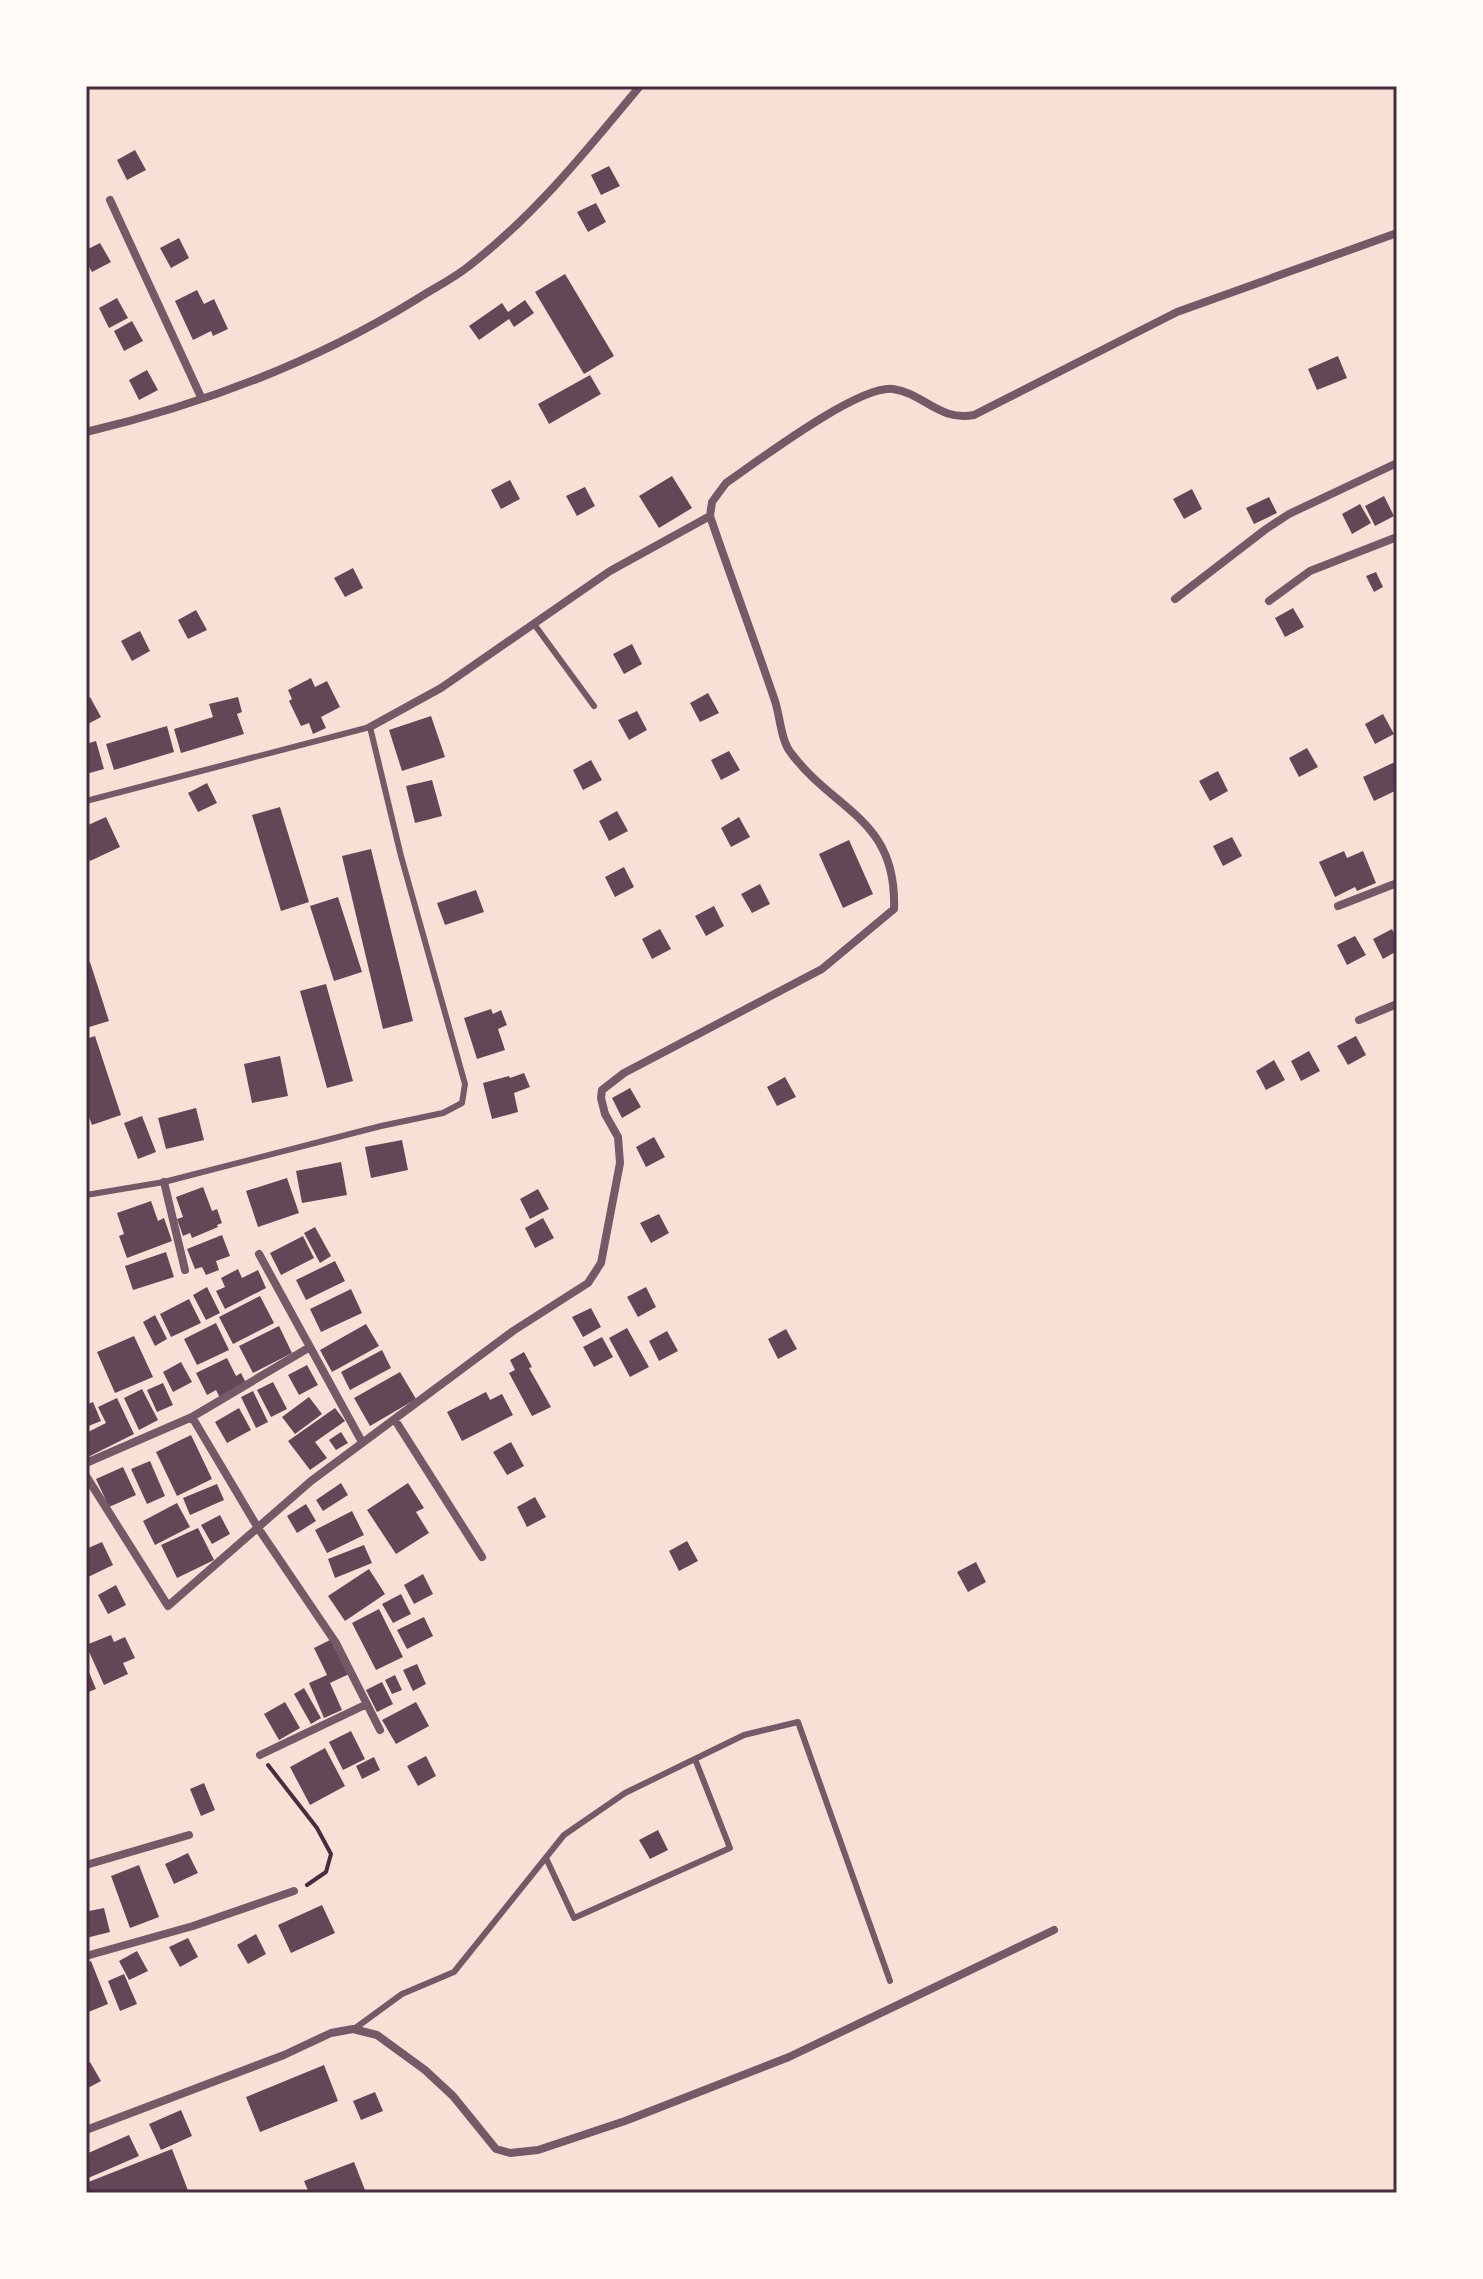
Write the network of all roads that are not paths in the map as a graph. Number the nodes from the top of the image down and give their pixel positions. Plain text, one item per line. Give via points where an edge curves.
1 (640, 86) edge
2 (110, 200) dead end
3 (1397, 233) edge
4 (201, 397) junction
5 (86, 432) edge
6 (1397, 463) edge
7 (710, 516) junction
8 (1397, 537) edge
9 (1175, 599) dead end
10 (1269, 601) dead end
11 (534, 624) junction
12 (594, 706) dead end
13 (370, 727) junction
14 (86, 801) edge
15 (1397, 883) edge
16 (1338, 906) dead end
17 (1397, 1004) edge
18 (1359, 1020) dead end
19 (164, 1182) junction
20 (86, 1195) edge
21 (259, 1254) dead end
22 (185, 1270) dead end
23 (310, 1347) junction
24 (192, 1417) junction
25 (395, 1420) junction
26 (362, 1442) junction
27 (86, 1463) edge
28 (86, 1476) edge
29 (258, 1528) junction
30 (482, 1557) dead end
31 (367, 1704) junction
32 (380, 1730) dead end
33 (260, 1755) road end
34 (695, 1759) junction
35 (189, 1835) dead end
36 (546, 1858) junction
37 (86, 1865) edge
38 (294, 1891) road end
39 (1054, 1930) dead end
40 (86, 1956) edge
41 (890, 1981) dead end
42 (353, 2029) junction
43 (86, 2130) edge

1 - 4 street via 561,182 468,267 368,329 251,381
2 - 4 street
3 - 7 street via 1177,312 974,415 949,415 902,391 870,393 726,483 712,502
4 - 5 street
6 - 9 street via 1289,514
7 - 11 street via 610,571
7 - 25 street via 789,751 878,837 895,885 894,909 822,969 624,1073 602,1090 605,1114 621,1151 595,1274
8 - 10 street via 1310,571
11 - 12 lane
11 - 13 street via 414,705
13 - 14 lane
13 - 19 lane via 465,1084 462,1103 443,1113
15 - 16 street
17 - 18 street
19 - 20 lane
19 - 22 street
21 - 23 street
23 - 24 street
23 - 26 street
24 - 27 street
24 - 29 street
25 - 26 street
25 - 30 street
26 - 29 street
28 - 29 street via 168,1606
29 - 31 street via 336,1643
31 - 32 street
31 - 33 street
34 - 36 lane via 625,1793 564,1835
34 - 36 lane via 730,1848 574,1918
34 - 41 lane via 744,1735 798,1722
35 - 37 street
36 - 42 lane via 454,1972 402,1994
38 - 40 street
39 - 42 street via 789,2057 538,2150 496,2149 425,2070 377,2035
42 - 43 street via 331,2033

